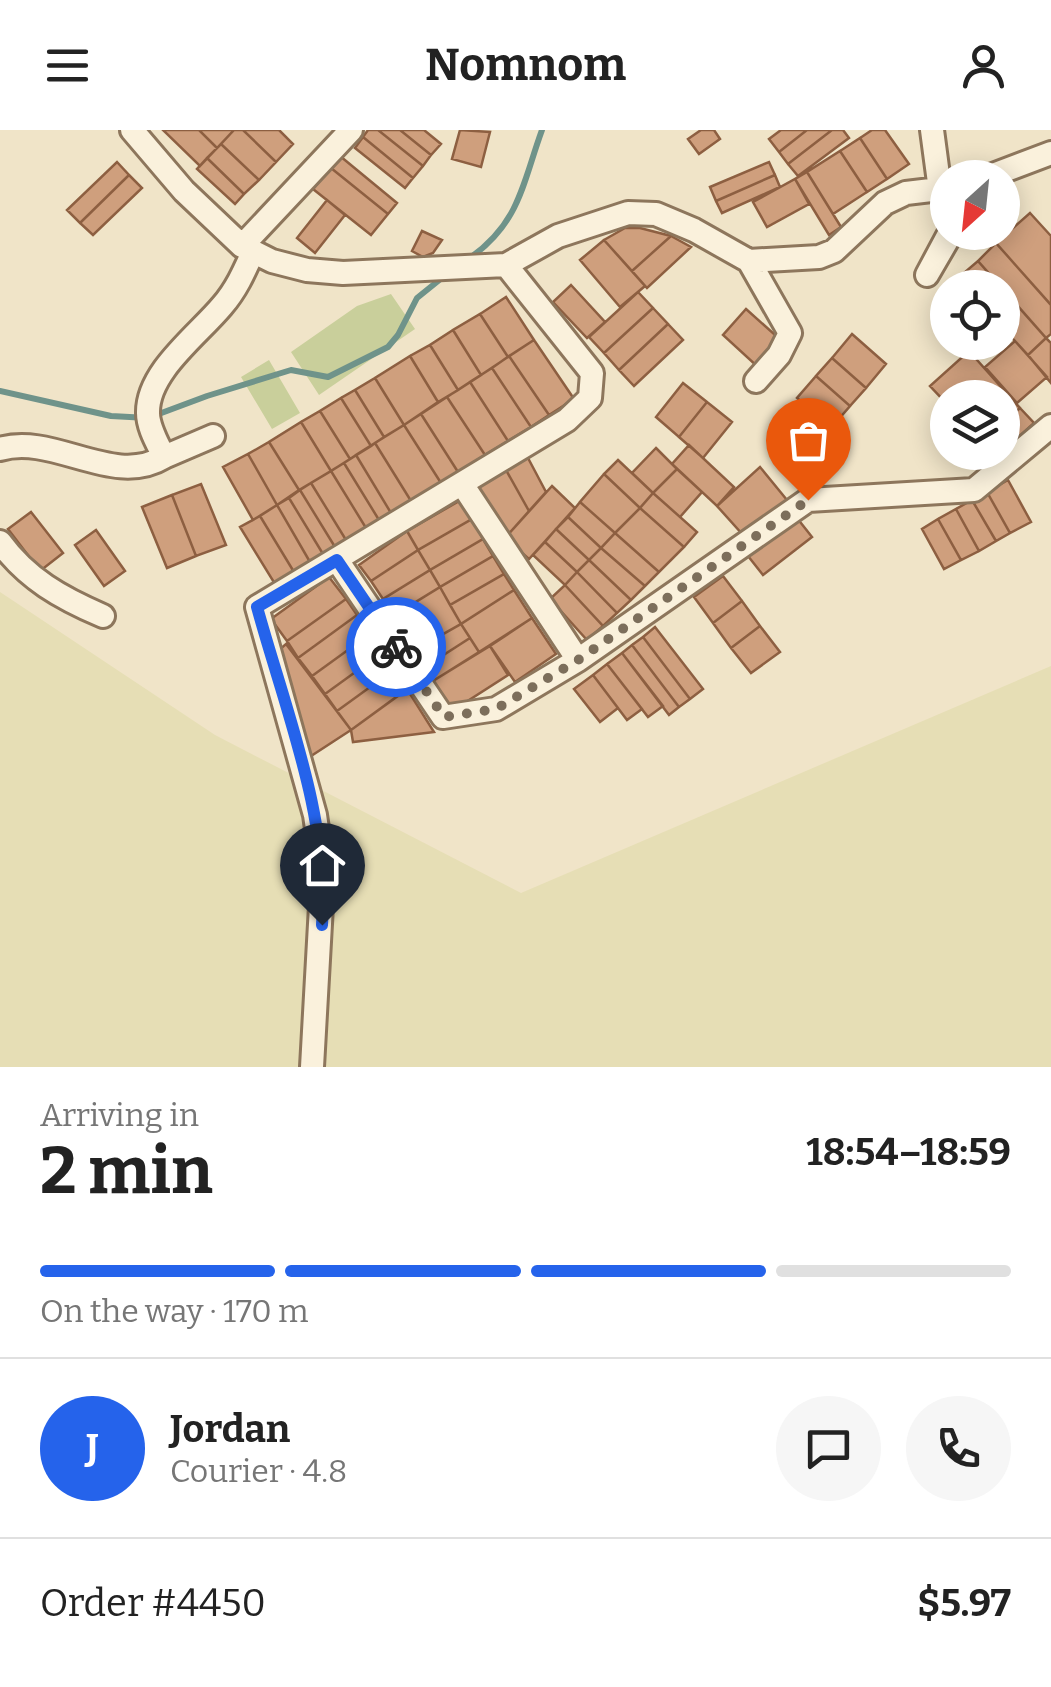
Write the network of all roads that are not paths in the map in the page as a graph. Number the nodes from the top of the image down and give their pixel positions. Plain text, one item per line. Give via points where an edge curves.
1 (132, 130) edge
2 (351, 130) edge
3 (932, 130) edge
4 (1051, 154) edge
5 (938, 160) edge
6 (1020, 165) edge
7 (930, 190) edge
8 (247, 249) junction
9 (749, 261) junction
10 (506, 266) junction
11 (756, 381) dead end
12 (1051, 426) edge
13 (213, 436) dead end
14 (0, 449) edge
15 (164, 457) junction
16 (462, 484) junction
17 (0, 542) edge
18 (337, 560) junction
19 (103, 616) dead end
20 (578, 660) junction
21 (312, 1067) edge

1 - 8 street
2 - 8 street
3 - 5 street
4 - 6 street
7 - 9 street via 885,203 820,257
8 - 10 street via 307,270 343,274
8 - 15 street via 239,282 168,363 148,413
9 - 10 street via 656,214 628,213 558,236
9 - 11 street via 790,332
10 - 16 street via 592,373 590,398 567,420
12 - 20 street via 974,490 808,500
13 - 15 street
14 - 15 street via 29,446 128,468
16 - 18 street
16 - 20 street
17 - 19 street via 57,596
18 - 20 street via 444,717 496,709
18 - 21 street via 257,607 315,815 323,870

